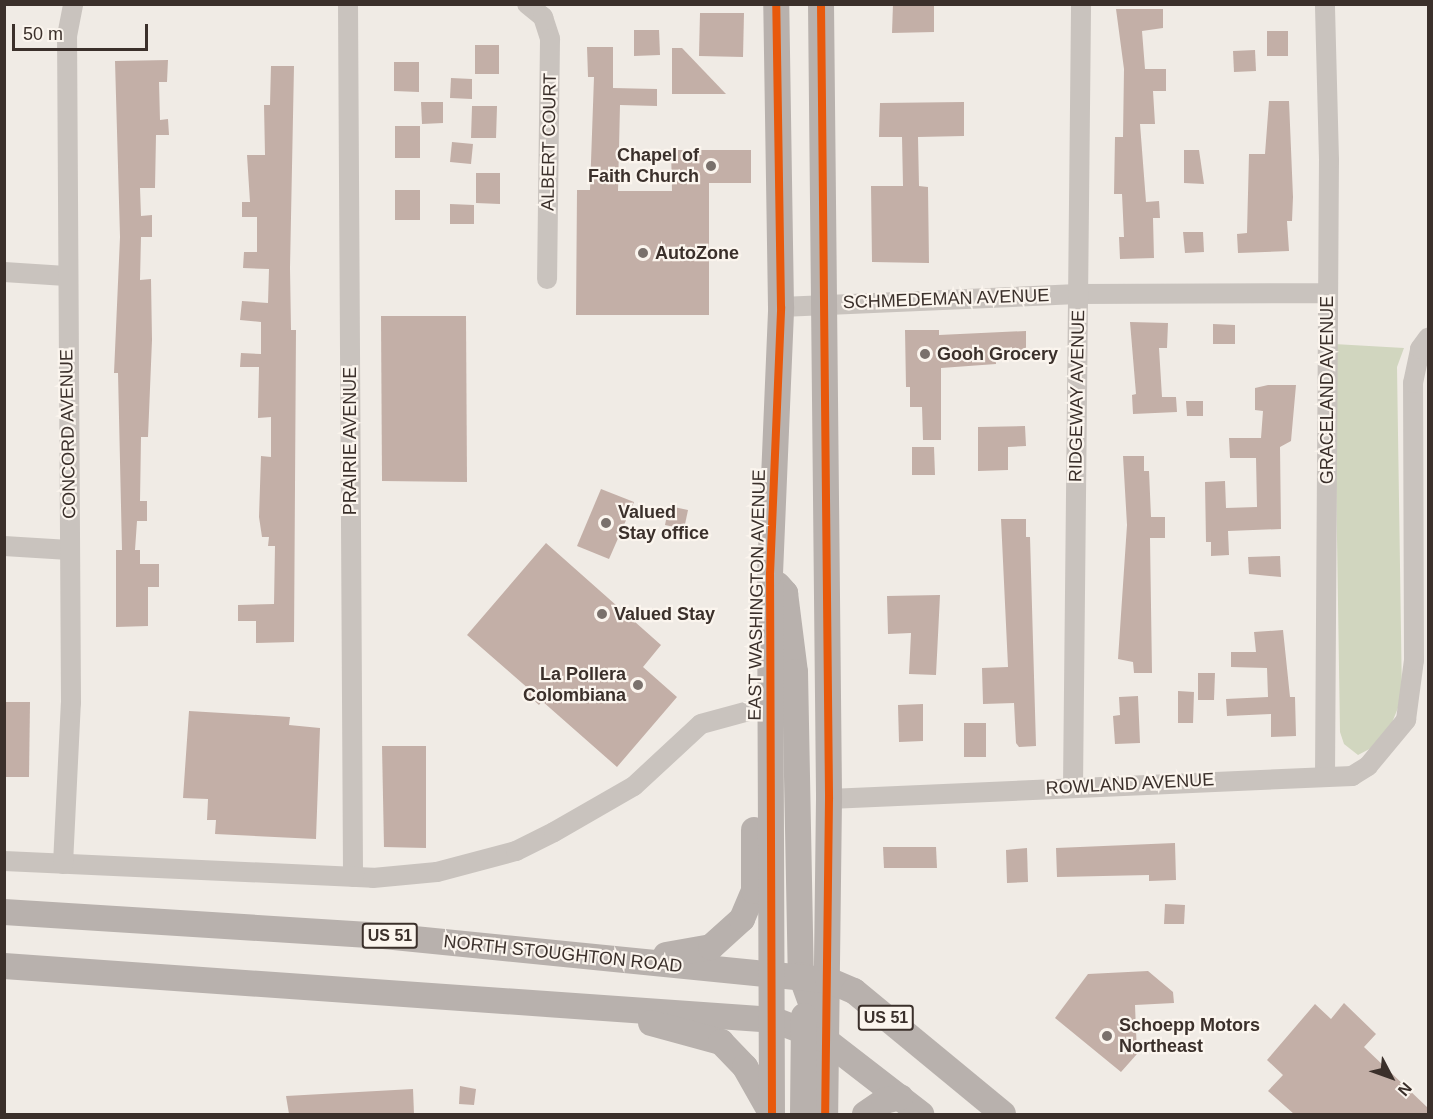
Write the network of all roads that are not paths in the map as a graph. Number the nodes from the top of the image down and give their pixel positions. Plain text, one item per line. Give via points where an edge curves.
1 (74, 4) edge
2 (348, 4) edge
3 (776, 4) edge
4 (821, 4) edge
5 (1081, 4) edge
6 (1325, 4) edge
7 (531, 7) edge
8 (4, 272) edge
9 (66, 276) junction
10 (547, 279) dead end
11 (1327, 293) junction
12 (1078, 294) junction
13 (822, 304) junction
14 (781, 307) junction
15 (1428, 338) edge
16 (4, 546) edge
17 (69, 549) junction
18 (770, 574) junction
19 (771, 705) junction
20 (770, 736) junction
21 (1325, 776) junction
22 (1073, 787) junction
23 (829, 799) junction
24 (4, 861) edge
25 (63, 864) junction
26 (353, 878) junction
27 (4, 912) edge
28 (568, 955) junction
29 (4, 966) edge
30 (774, 972) junction
31 (801, 975) junction
32 (828, 980) junction
33 (610, 1010) junction
34 (774, 1020) junction
35 (815, 1035) junction
36 (901, 1097) junction
37 (772, 1114) edge
38 (803, 1114) edge
39 (825, 1114) edge
40 (865, 1114) edge
41 (921, 1114) edge
42 (1003, 1114) edge

1 - 9 street, CONCORD AVENUE via 67,36
2 - 26 street, PRAIRIE AVENUE
3 - 14 main road, EAST WASHINGTON AVENUE
4 - 13 main road
5 - 12 street, RIDGEWAY AVENUE
6 - 11 street, GRACELAND AVENUE
7 - 10 street, ALBERT COURT via 550,39
8 - 9 street
9 - 17 street, CONCORD AVENUE
11 - 12 street, SCHMEDEMAN AVENUE
11 - 21 street, GRACELAND AVENUE
12 - 13 street, SCHMEDEMAN AVENUE
12 - 22 street, RIDGEWAY AVENUE
13 - 14 street, SCHMEDEMAN AVENUE
13 - 23 main road
14 - 18 main road, EAST WASHINGTON AVENUE
15 - 21 street, ROWLAND AVENUE via 1420,350 1413,383 1414,660 1406,720 1368,766 1352,776
16 - 17 street
17 - 25 street, CONCORD AVENUE via 70,703
18 - 19 main road, EAST WASHINGTON AVENUE
18 - 31 main road via 785,593 795,672
19 - 20 main road, EAST WASHINGTON AVENUE
19 - 26 street via 701,724 634,786 516,851 437,872
20 - 28 main road via 755,752 754,891 735,928 711,946 676,955
20 - 30 main road, EAST WASHINGTON AVENUE
21 - 22 street, ROWLAND AVENUE
22 - 23 street, ROWLAND AVENUE
23 - 32 main road
24 - 25 street
25 - 26 street
27 - 28 main road, NORTH STOUGHTON ROAD / US 51 via 341,932
28 - 30 main road, NORTH STOUGHTON ROAD / US 51
29 - 33 main road, US 51
30 - 31 main road, NORTH STOUGHTON ROAD / US 51
30 - 34 main road, EAST WASHINGTON AVENUE
30 - 35 main road via 797,997
31 - 32 main road, NORTH STOUGHTON ROAD / US 51
31 - 35 main road
32 - 35 main road
32 - 42 main road, NORTH STOUGHTON ROAD / US 51 via 854,991
33 - 34 main road, US 51
33 - 37 main road via 722,1042 746,1066
34 - 35 main road, US 51
34 - 37 main road, EAST WASHINGTON AVENUE
35 - 36 main road, US 51
35 - 38 main road
35 - 39 main road
36 - 40 main road via 884,1101
36 - 41 main road, US 51

